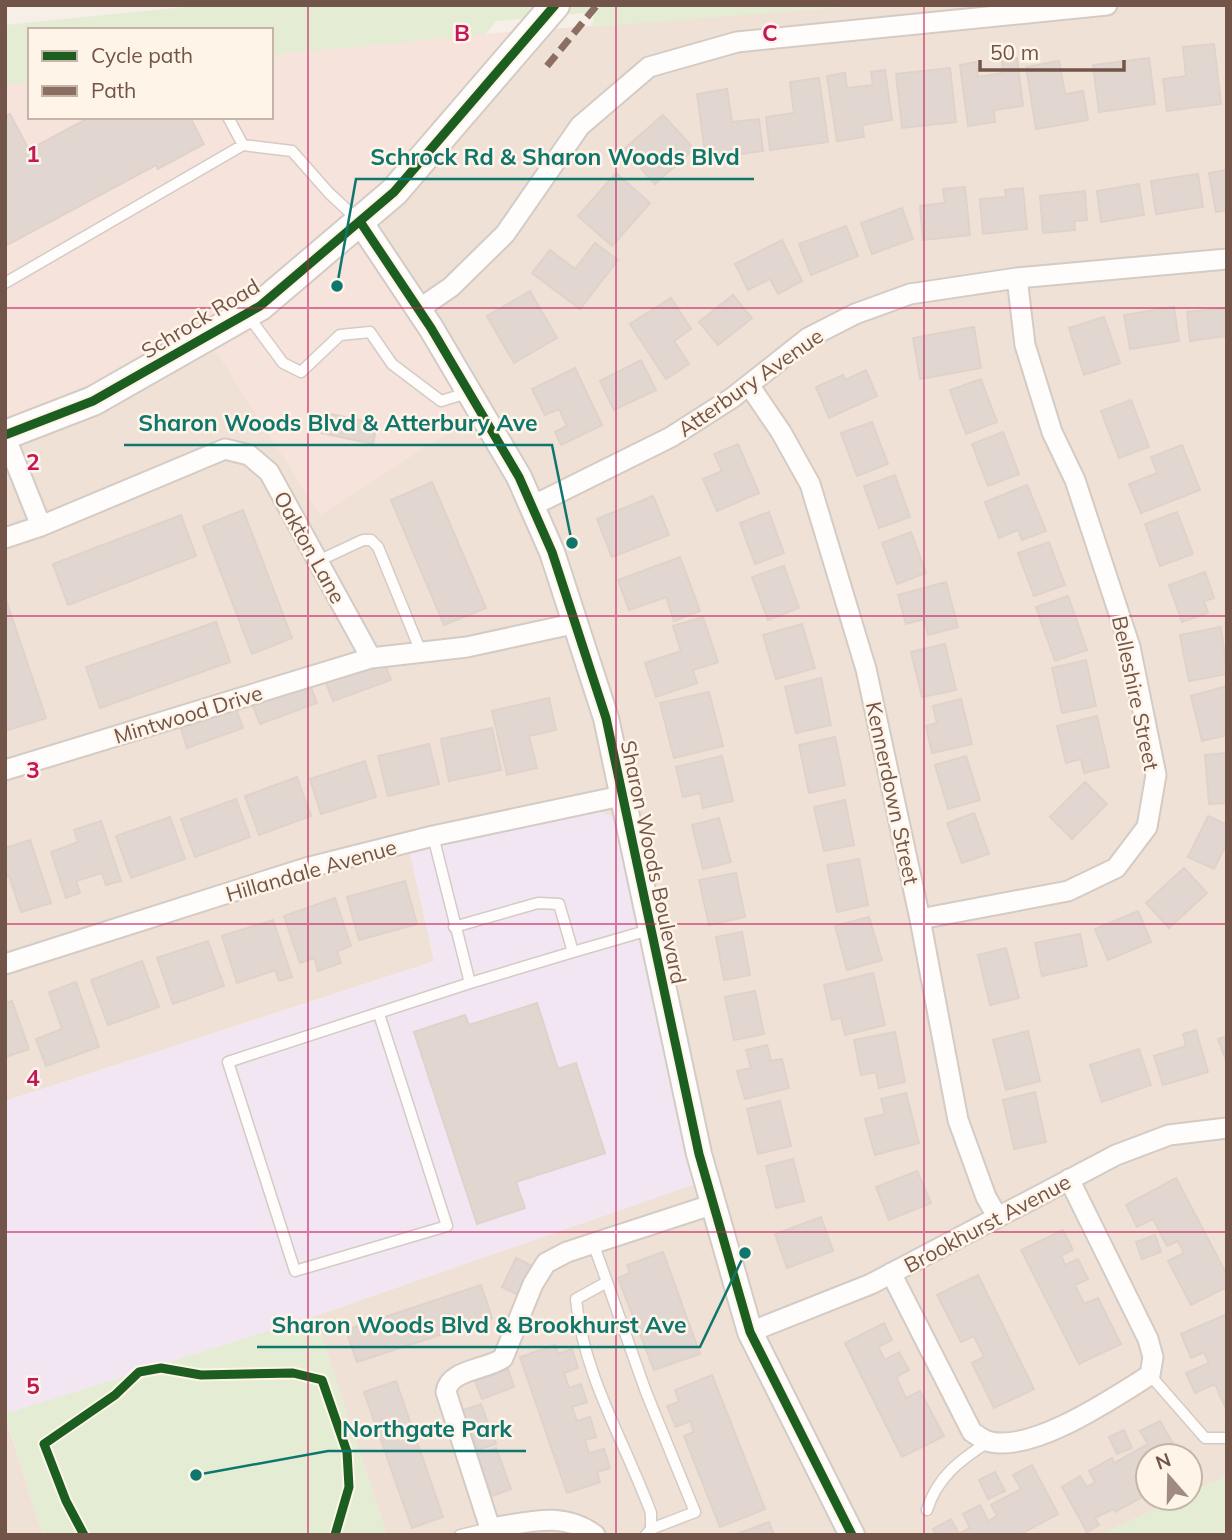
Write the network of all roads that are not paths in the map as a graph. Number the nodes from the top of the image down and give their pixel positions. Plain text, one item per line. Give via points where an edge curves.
1 (555, 5) edge
2 (1107, 5) edge
3 (229, 119) edge
4 (243, 145) junction
5 (361, 223) junction
6 (1227, 259) edge
7 (1017, 278) junction
8 (5, 283) edge
9 (419, 309) junction
10 (247, 313) junction
11 (748, 385) junction
12 (469, 392) junction
13 (5, 435) edge
14 (532, 506) junction
15 (41, 526) junction
16 (5, 538) edge
17 (318, 561) junction
18 (578, 623) junction
19 (421, 652) junction
20 (370, 658) junction
21 (5, 770) edge
22 (621, 796) junction
23 (433, 836) junction
24 (920, 919) junction
25 (454, 927) junction
26 (649, 930) junction
27 (573, 952) junction
28 (5, 964) edge
29 (470, 984) junction
30 (379, 1014) junction
31 (1227, 1128) edge
32 (1069, 1179) junction
33 (713, 1204) junction
34 (997, 1216) junction
35 (593, 1243) junction
36 (891, 1273) junction
37 (607, 1282) junction
38 (750, 1332) junction
39 (1150, 1375) junction
40 (1227, 1438) edge
41 (988, 1442) junction
42 (927, 1510) dead end
43 (490, 1528) junction
44 (649, 1532) edge
45 (847, 1534) edge
46 (460, 1535) edge
47 (595, 1535) edge

1 - 5 main road, Schrock Road via 435,148
2 - 9 street via 737,42 649,67 580,126 505,234 451,287
3 - 4 lane
4 - 5 lane via 292,150
4 - 8 lane
5 - 9 street, Sharon Woods Boulevard
5 - 10 main road, Schrock Road
6 - 7 street, Atterbury Avenue
7 - 11 street, Atterbury Avenue via 910,294 855,314 808,338
7 - 24 street, Belleshire Street via 1025,345 1130,647 1156,775 1147,827 1115,869 1068,891
9 - 12 street, Sharon Woods Boulevard
10 - 12 lane via 283,363 301,372 340,335 370,332 391,364 441,401
10 - 13 main road, Schrock Road via 93,401
11 - 14 street, Atterbury Avenue via 671,437
11 - 24 street, Kennerdown Street via 810,484 866,669
12 - 14 street, Sharon Woods Boulevard
13 - 15 street
14 - 18 street, Sharon Woods Boulevard
15 - 16 street, Oakton Lane
15 - 17 street, Oakton Lane via 225,449 249,455 269,472
17 - 19 lane via 371,540 378,547
17 - 20 street, Oakton Lane
18 - 19 street
18 - 22 street, Sharon Woods Boulevard via 607,718
19 - 20 street
20 - 21 street, Mintwood Drive
22 - 23 street, Hillandale Avenue
22 - 26 street, Sharon Woods Boulevard
23 - 25 lane
23 - 28 street, Hillandale Avenue via 306,868
24 - 34 street, Kennerdown Street via 958,1120
25 - 27 lane via 538,903 559,904
25 - 29 lane
26 - 27 lane
26 - 33 street, Sharon Woods Boulevard
27 - 29 lane
29 - 30 lane
30 - 30 lane via 228,1062 295,1271 447,1226
31 - 32 street, Brookhurst Avenue via 1169,1135
32 - 34 street, Brookhurst Avenue
32 - 39 street via 1148,1339 1153,1357
33 - 35 street
33 - 38 street, Sharon Woods Boulevard
34 - 36 street, Brookhurst Avenue
35 - 37 lane
35 - 43 street via 546,1263 503,1358 456,1377 446,1386
36 - 38 street, Brookhurst Avenue
36 - 41 street via 972,1432
37 - 44 lane via 576,1299 578,1323 606,1408 651,1513
37 - 44 lane via 695,1512
38 - 45 street, Sharon Woods Boulevard
39 - 40 lane via 1205,1438
39 - 41 street via 1047,1432 1006,1444
41 - 42 lane via 955,1464 932,1492
43 - 46 lane
43 - 47 street via 545,1518 582,1525

